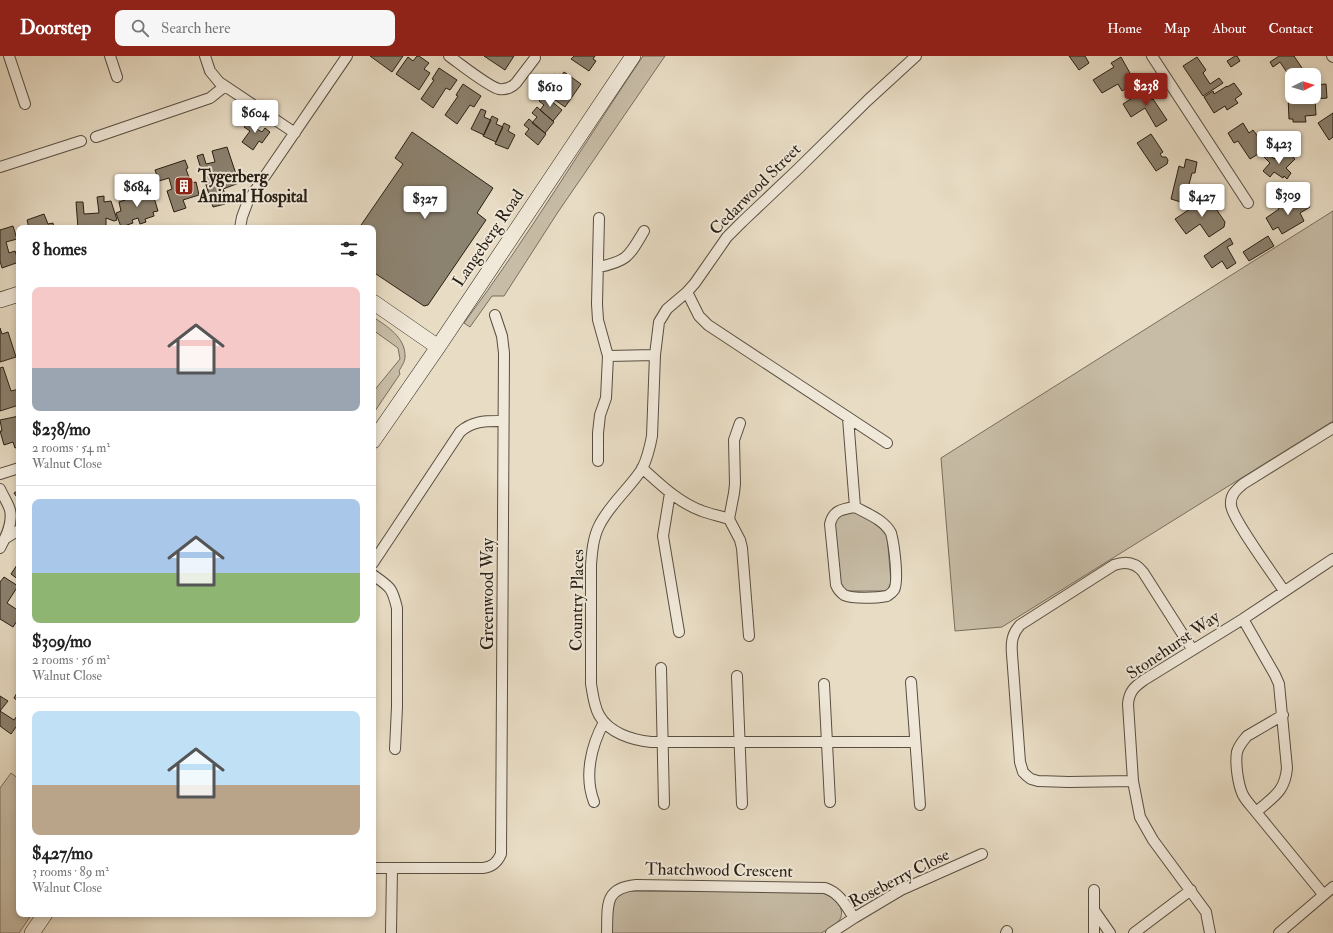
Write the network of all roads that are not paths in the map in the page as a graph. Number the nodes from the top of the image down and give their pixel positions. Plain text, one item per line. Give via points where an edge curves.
1 (9, 56) edge
2 (110, 56) edge
3 (205, 56) edge
4 (347, 56) edge
5 (449, 56) edge
6 (633, 56) edge
7 (916, 56) edge
8 (1152, 56) edge
9 (535, 58) dead end
10 (117, 77) dead end
11 (225, 86) junction
12 (25, 104) dead end
13 (295, 133) junction
14 (96, 137) dead end
15 (81, 141) dead end
16 (0, 167) edge
17 (1248, 203) dead end
18 (599, 218) dead end
19 (241, 225) edge
20 (644, 231) dead end
21 (599, 267) junction
22 (687, 292) junction
23 (16, 295) edge
24 (0, 300) edge
25 (376, 304) edge
26 (495, 315) dead end
27 (438, 347) junction
28 (654, 355) junction
29 (608, 356) junction
30 (848, 418) junction
31 (503, 421) junction
32 (740, 423) dead end
33 (1333, 428) edge
34 (376, 437) edge
35 (887, 443) dead end
36 (598, 460) dead end
37 (642, 468) junction
38 (16, 469) edge
39 (0, 474) edge
40 (0, 489) edge
41 (670, 493) junction
42 (855, 507) junction
43 (10, 511) junction
44 (16, 515) edge
45 (729, 519) junction
46 (16, 532) edge
47 (6, 538) junction
48 (0, 548) edge
49 (376, 558) edge
50 (1333, 559) edge
51 (376, 577) edge
52 (1284, 591) junction
53 (1243, 619) junction
54 (679, 632) dead end
55 (749, 636) dead end
56 (1192, 649) junction
57 (661, 668) dead end
58 (737, 676) dead end
59 (911, 682) dead end
60 (824, 684) dead end
61 (1282, 715) junction
62 (604, 722) junction
63 (663, 742) junction
64 (740, 742) junction
65 (827, 742) junction
66 (915, 742) junction
67 (395, 749) dead end
68 (1133, 781) junction
69 (594, 802) dead end
70 (830, 802) dead end
71 (664, 804) dead end
72 (742, 804) dead end
73 (920, 805) dead end
74 (1256, 812) junction
75 (982, 854) dead end
76 (376, 868) edge
77 (392, 868) junction
78 (1333, 887) edge
79 (1094, 890) dead end
80 (1191, 890) junction
81 (1323, 894) junction
82 (1094, 910) junction
83 (43, 917) edge
84 (854, 918) junction
85 (32, 933) edge
86 (391, 933) edge
87 (607, 933) edge
88 (831, 933) edge
89 (1094, 933) edge
90 (1110, 933) edge
91 (1134, 933) edge
92 (1210, 933) edge
93 (1279, 933) edge

1 - 12 street
2 - 10 street
3 - 11 street via 214,77
4 - 13 street
5 - 9 street via 494,87 505,89 516,84
6 - 27 main road, Langeberg Road
7 - 22 street, Cedarwood Street via 727,237
8 - 17 street
11 - 13 street
11 - 14 street via 210,98
13 - 19 street via 248,202
15 - 16 street
18 - 21 street
20 - 21 street via 631,253 624,259
21 - 29 street via 598,320
22 - 28 street, Cedarwood Street via 667,309 658,322
22 - 30 street via 699,316 708,325
23 - 24 main road
25 - 27 main road
26 - 31 street, Greenwood Way via 504,353
27 - 34 main road, Langeberg Road
28 - 29 street
28 - 37 street, Country Places via 652,436
29 - 36 street via 606,398 598,428
30 - 35 street
30 - 42 street
31 - 49 street via 481,421 460,432
31 - 77 street, Greenwood Way via 501,854 496,862 488,867
32 - 45 street via 734,440 735,489
33 - 52 street via 1243,484 1232,497 1231,505 1238,523
37 - 41 street
37 - 62 street, Country Places via 599,525 592,550 591,684 596,707
38 - 39 street
40 - 43 street
41 - 45 street via 701,511
41 - 54 street via 663,544
42 - 42 street via 841,509 831,518 838,591 846,596 886,596 894,590 896,578 891,533 883,522
43 - 44 street
43 - 47 street
45 - 55 street via 742,548
46 - 47 street
47 - 48 street
50 - 52 street, Stonehurst Way
51 - 67 street via 389,586 397,608
52 - 53 street, Stonehurst Way
53 - 56 street, Stonehurst Way
53 - 61 street via 1279,684
56 - 68 street, Stonehurst Way via 1131,691 1128,704
56 - 68 street via 1139,568 1128,563 1114,566 1020,625 1015,631 1012,654 1020,762 1023,772 1031,779 1046,782
57 - 63 street
58 - 64 street
59 - 66 street
60 - 65 street
61 - 74 street via 1286,779 1279,792
61 - 74 street via 1247,736 1237,752 1241,791
62 - 63 street, Country Places via 626,738
62 - 69 street via 591,759 589,785
63 - 64 street, Country Places
63 - 71 street
64 - 65 street, Country Places
64 - 72 street
65 - 66 street, Country Places
65 - 70 street
66 - 73 street
68 - 80 street, Stonehurst Way via 1144,825
74 - 81 street
75 - 84 street, Roseberry Close via 901,890
76 - 77 street, Greenwood Way
77 - 86 street
78 - 81 street
79 - 82 street
80 - 91 street
80 - 92 street, Stonehurst Way via 1206,912
81 - 93 street
82 - 89 street
82 - 90 street
83 - 85 main road
84 - 87 street, Thatchwood Crescent via 836,893 819,887 636,885 620,888 612,894 608,904
84 - 88 street, Roseberry Close

